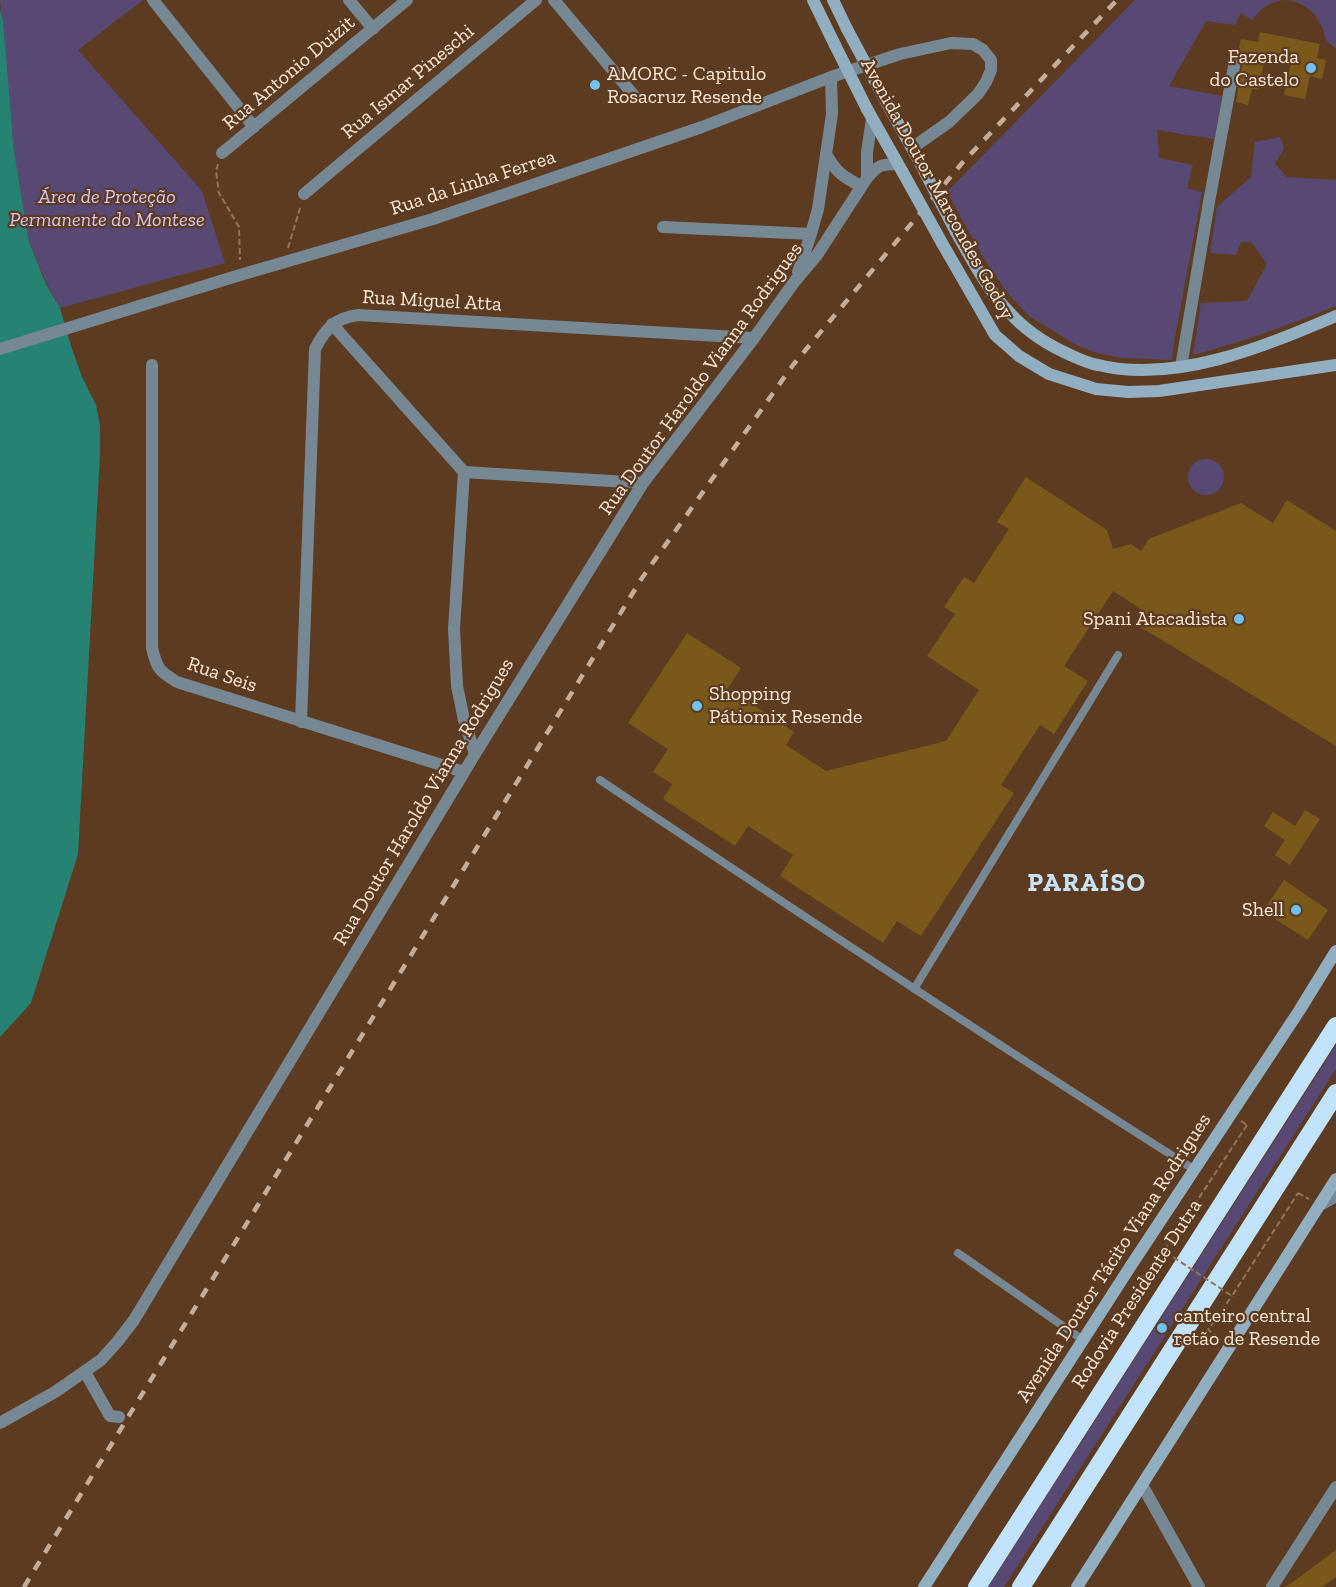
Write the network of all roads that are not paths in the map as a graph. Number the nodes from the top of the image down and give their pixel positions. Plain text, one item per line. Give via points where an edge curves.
1 (153, 0) edge
2 (349, 0) edge
3 (407, 0) edge
4 (536, 0) edge
5 (554, 0) edge
6 (813, 0) edge
7 (833, 0) edge
8 (373, 29) junction
9 (1235, 61) dead end
10 (831, 77) junction
11 (636, 98) dead end
12 (870, 114) junction
13 (254, 127) junction
14 (222, 153) road end
15 (915, 153) junction
16 (826, 154) junction
17 (900, 168) junction
18 (864, 182) junction
19 (304, 194) road end
20 (663, 227) dead end
21 (811, 234) junction
22 (795, 281) junction
23 (1332, 319) edge
24 (332, 324) junction
25 (754, 338) junction
26 (0, 349) edge
27 (152, 365) dead end
28 (1336, 365) edge
29 (1181, 368) junction
30 (464, 472) junction
31 (643, 483) junction
32 (1118, 655) dead end
33 (301, 722) junction
34 (475, 754) junction
35 (464, 772) junction
36 (600, 780) dead end
37 (1336, 951) edge
38 (914, 989) junction
39 (1336, 1026) edge
40 (1336, 1093) edge
41 (1195, 1170) junction
42 (1336, 1179) edge
43 (1336, 1196) edge
44 (1320, 1205) junction
45 (958, 1253) dead end
46 (1083, 1340) junction
47 (85, 1372) junction
48 (119, 1417) dead end
49 (0, 1423) edge
50 (1142, 1485) junction
51 (1336, 1487) edge
52 (924, 1587) edge
53 (976, 1587) edge
54 (1021, 1587) edge
55 (1077, 1587) edge
56 (1199, 1587) edge
57 (1272, 1587) edge

1 - 13 street
2 - 8 street
3 - 8 street, Rua Antonio Duizit
4 - 19 street, Rua Ismar Pineschi
5 - 11 street
6 - 12 main road, Avenida Doutor Marcondes Godoy, bridge
7 - 15 main road, Avenida Doutor Marcondes Godoy, bridge
8 - 13 street, Rua Antonio Duizit
9 - 29 street
10 - 15 street, Rua da Linha Ferrea via 900,54 951,43 973,44 983,50 991,60 986,82
10 - 16 street via 832,114
10 - 26 street, Rua da Linha Ferrea via 702,127 444,215
12 - 17 main road, Avenida Doutor Marcondes Godoy
12 - 18 street
13 - 14 street, Rua Antonio Duizit
15 - 29 main road, Avenida Doutor Marcondes Godoy, bridge via 990,289 1027,330 1049,345 1098,365 1130,370
16 - 18 street via 839,173
16 - 21 street
17 - 18 street via 881,165
17 - 28 main road, Avenida Doutor Marcondes Godoy, bridge via 995,335 1018,356 1049,374 1095,389 1128,392
18 - 22 street, Rua Doutor Haroldo Vianna Rodrigues via 817,255
20 - 21 street
21 - 22 street
22 - 25 street, Rua Doutor Haroldo Vianna Rodrigues
23 - 29 main road, Avenida Doutor Marcondes Godoy via 1250,349
24 - 25 street, Rua Miguel Atta via 358,315
24 - 30 street
24 - 33 street via 315,349
25 - 31 street, Rua Doutor Haroldo Vianna Rodrigues
27 - 33 street, Rua Seis via 152,648 156,664 177,682
30 - 31 street
30 - 34 street via 454,629 457,686
31 - 34 street, Rua Doutor Haroldo Vianna Rodrigues
32 - 38 lane
33 - 35 street, Rua Seis
34 - 35 street, Rua Doutor Haroldo Vianna Rodrigues
35 - 47 street, Rua Doutor Haroldo Vianna Rodrigues via 134,1320 101,1360
36 - 38 lane
37 - 41 main road, Avenida Doutor Tácito Viana Rodrigues
38 - 41 lane
39 - 53 highway, Rodovia Presidente Dutra
40 - 54 highway
41 - 46 main road, Avenida Doutor Tácito Viana Rodrigues
42 - 44 main road
43 - 44 street
44 - 50 main road
45 - 46 lane
46 - 52 main road, Avenida Doutor Tácito Viana Rodrigues
47 - 48 street via 110,1416
47 - 49 street, Rua Doutor Haroldo Vianna Rodrigues
50 - 55 main road
50 - 56 street
51 - 57 street

